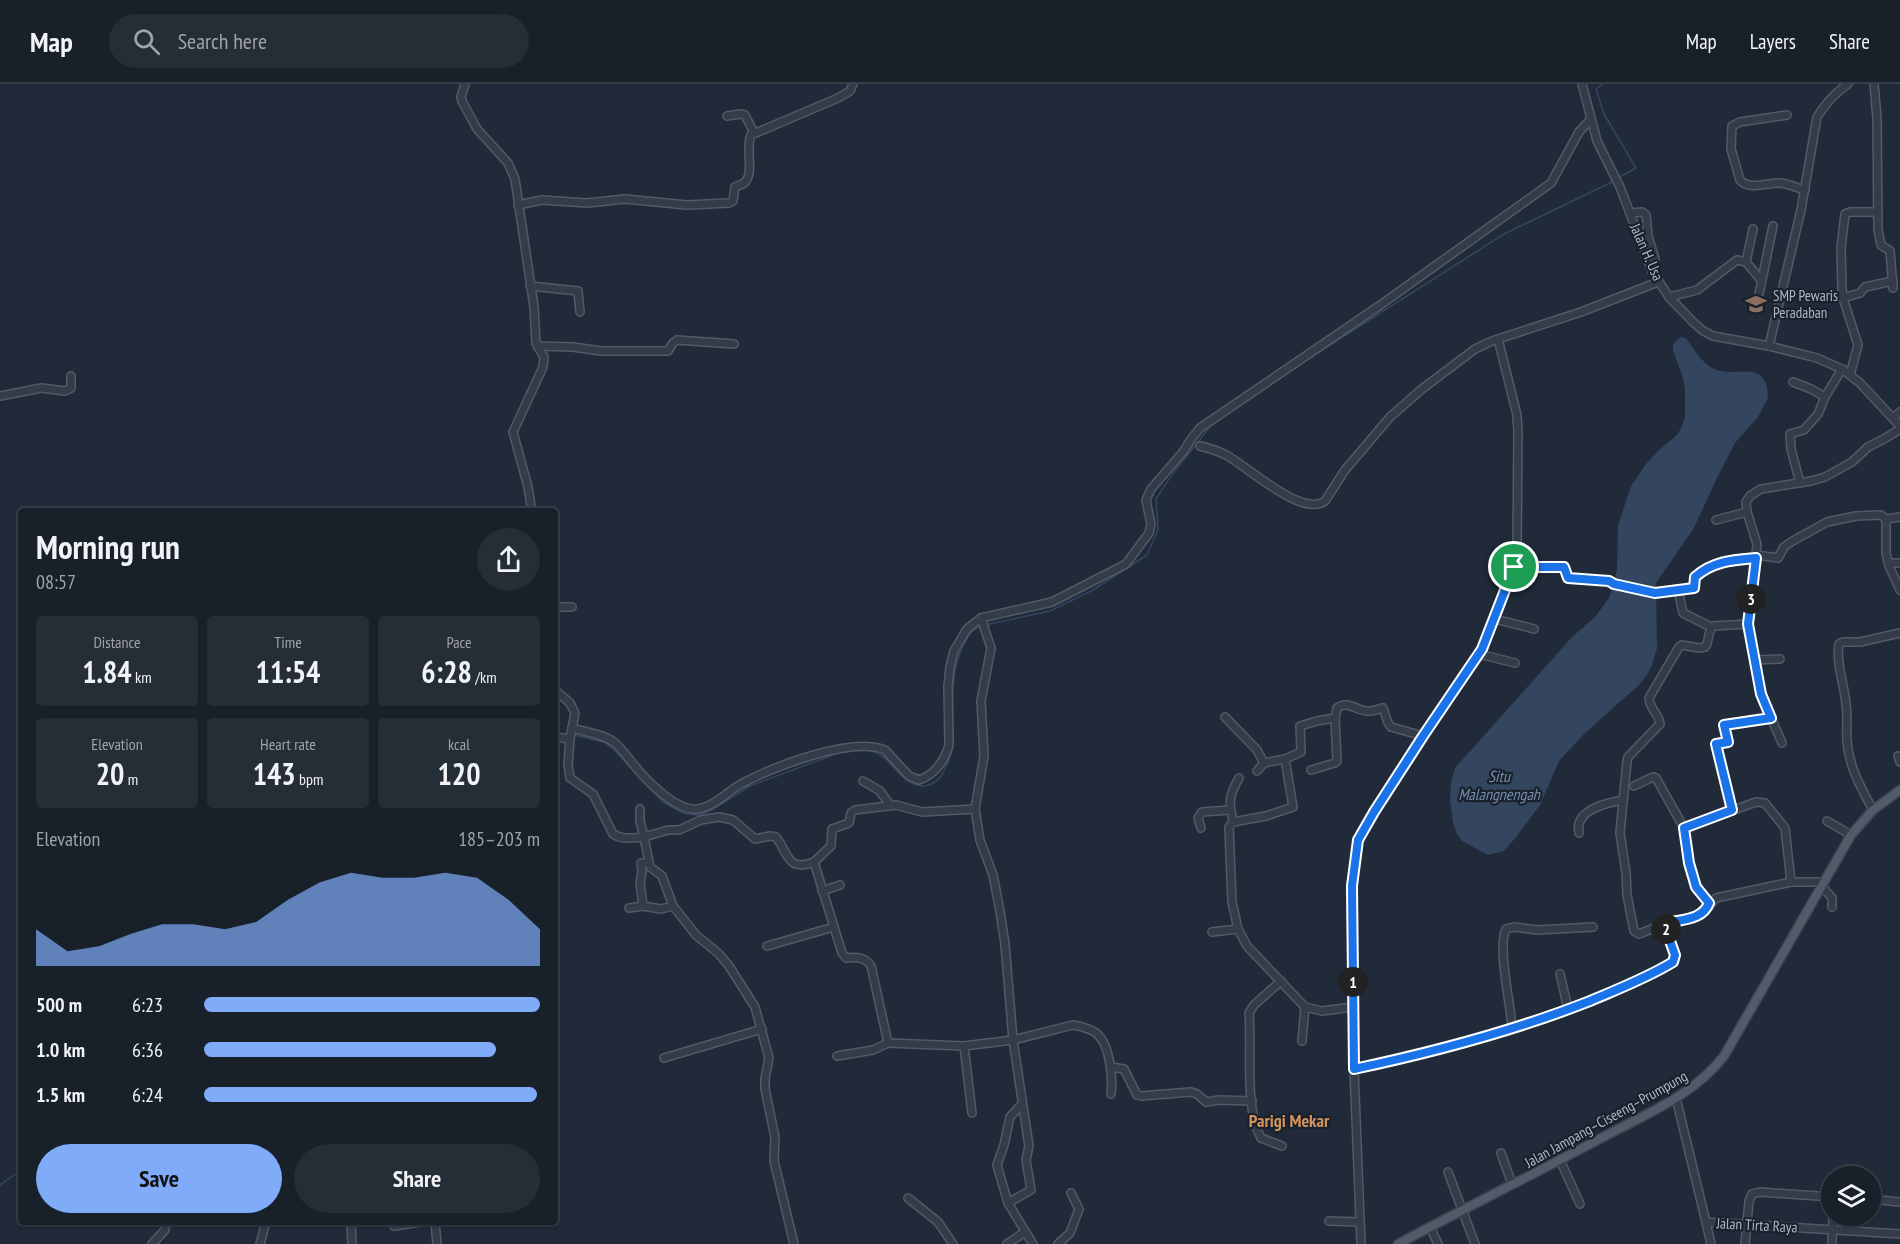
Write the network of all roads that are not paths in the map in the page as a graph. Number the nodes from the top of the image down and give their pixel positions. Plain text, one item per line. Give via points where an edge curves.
1 (465, 84) edge
2 (853, 84) edge
3 (1584, 84) edge
4 (1848, 84) edge
5 (1874, 84) edge
6 (1787, 115) dead end
7 (728, 116) dead end
8 (1590, 120) junction
9 (753, 133) junction
10 (1805, 190) junction
11 (518, 205) junction
12 (1878, 212) junction
13 (1630, 213) junction
14 (1773, 226) dead end
15 (1753, 229) dead end
16 (1900, 249) edge
17 (1890, 251) junction
18 (1746, 262) junction
19 (1652, 271) junction
20 (1761, 279) junction
21 (1658, 282) junction
22 (530, 286) junction
23 (1669, 297) junction
24 (1843, 298) junction
25 (1758, 299) dead end
26 (579, 312) dead end
27 (1498, 339) junction
28 (734, 344) dead end
29 (537, 346) junction
30 (1769, 346) junction
31 (1842, 369) junction
32 (1850, 375) junction
33 (71, 376) dead end
34 (1793, 382) dead end
35 (0, 396) edge
36 (1825, 397) junction
37 (1900, 412) edge
38 (1893, 418) junction
39 (1900, 427) edge
40 (1200, 446) dead end
41 (1800, 483) junction
42 (531, 508) edge
43 (1747, 512) junction
44 (1900, 517) edge
45 (1886, 519) junction
46 (1716, 520) dead end
47 (1756, 557) junction
48 (1888, 563) junction
49 (1900, 563) edge
50 (1514, 567) junction
51 (1678, 590) junction
52 (1900, 590) edge
53 (558, 606) edge
54 (572, 607) dead end
55 (981, 618) junction
56 (1495, 619) junction
57 (1748, 624) junction
58 (1711, 627) junction
59 (1534, 629) dead end
60 (1900, 633) edge
61 (1479, 654) junction
62 (1780, 659) dead end
63 (1755, 660) junction
64 (1515, 663) dead end
65 (558, 693) edge
66 (1225, 717) dead end
67 (1335, 718) junction
68 (1771, 718) junction
69 (572, 728) junction
70 (1423, 736) junction
71 (558, 737) edge
72 (570, 739) junction
73 (1782, 743) dead end
74 (1285, 759) junction
75 (1264, 762) junction
76 (1311, 770) dead end
77 (1257, 771) dead end
78 (1239, 778) dead end
79 (863, 781) dead end
80 (1634, 786) dead end
81 (1900, 789) edge
82 (1623, 800) junction
83 (890, 805) junction
84 (640, 809) dead end
85 (975, 809) junction
86 (1230, 810) junction
87 (1732, 810) junction
88 (1873, 810) junction
89 (1827, 821) dead end
90 (1233, 822) junction
91 (1201, 828) dead end
92 (1684, 828) junction
93 (1578, 833) dead end
94 (1851, 835) junction
95 (644, 837) junction
96 (814, 862) junction
97 (645, 863) junction
98 (631, 865) dead end
99 (1791, 882) junction
100 (1822, 884) junction
101 (840, 885) dead end
102 (822, 891) junction
103 (1709, 903) junction
104 (643, 906) junction
105 (673, 906) junction
106 (1832, 907) dead end
107 (629, 908) dead end
108 (1664, 924) junction
109 (834, 927) junction
110 (1593, 927) dead end
111 (1238, 929) junction
112 (1212, 932) dead end
113 (767, 946) dead end
114 (1560, 974) dead end
115 (1281, 981) junction
116 (1305, 1007) junction
117 (1353, 1007) junction
118 (1569, 1009) junction
119 (1512, 1028) junction
120 (762, 1029) junction
121 (1013, 1040) junction
122 (1302, 1041) dead end
123 (888, 1043) junction
124 (964, 1046) junction
125 (837, 1056) dead end
126 (664, 1058) dead end
127 (1111, 1067) junction
128 (1354, 1069) junction
129 (1111, 1094) dead end
130 (1676, 1098) junction
131 (1252, 1101) junction
132 (1022, 1104) junction
133 (972, 1113) dead end
134 (1282, 1146) dead end
135 (1502, 1153) dead end
136 (1560, 1160) junction
137 (1448, 1172) dead end
138 (1512, 1184) junction
139 (1071, 1193) dead end
140 (1821, 1196) edge
141 (908, 1198) dead end
142 (1881, 1200) edge
143 (1900, 1202) edge
144 (1008, 1203) junction
145 (1580, 1204) dead end
146 (1461, 1210) junction
147 (1329, 1221) dead end
148 (1359, 1222) junction
149 (1706, 1222) junction
150 (166, 1225) edge
151 (265, 1225) edge
152 (351, 1225) edge
153 (401, 1225) edge
154 (435, 1225) edge
155 (394, 1226) dead end
156 (1747, 1226) junction
157 (1832, 1226) edge
158 (1430, 1227) junction
159 (1832, 1229) junction
160 (1025, 1232) junction
161 (1900, 1234) edge
162 (152, 1244) edge
163 (260, 1244) edge
164 (352, 1244) edge
165 (437, 1244) edge
166 (794, 1244) edge
167 (953, 1244) edge
168 (1007, 1244) edge
169 (1033, 1244) edge
170 (1058, 1244) edge
171 (1361, 1244) edge
172 (1398, 1244) edge
173 (1438, 1244) edge
174 (1475, 1244) edge
175 (1711, 1244) edge
176 (1745, 1244) edge
177 (1832, 1244) edge

1 - 11 street via 462,101 477,129 508,163
2 - 9 street via 850,91 838,98
3 - 8 street, Jalan H. Usa
4 - 10 street via 1817,117
5 - 12 street
6 - 10 street via 1732,126 1731,149 1743,184 1777,183
7 - 9 street via 745,115
8 - 13 street, Jalan H. Usa
8 - 55 street via 1579,132 1551,183 1200,428 1151,489 1146,500 1149,533 1126,564 1052,602
9 - 11 street via 748,146 747,179 735,187 733,201 729,203 687,205 625,199
10 - 30 street
11 - 22 street
12 - 17 street via 1881,245
12 - 24 street via 1845,214 1841,248
13 - 19 street, Jalan H. Usa
13 - 19 street via 1646,215 1655,259
14 - 20 street
15 - 18 street
16 - 17 street
17 - 24 street via 1893,284 1865,287
18 - 20 street
18 - 23 street via 1735,261 1697,290
19 - 21 street, Jalan H. Usa
20 - 25 street
21 - 23 street, Jalan H. Usa
21 - 27 street
22 - 26 street via 578,291
22 - 29 street
23 - 30 street, Jalan H. Usa via 1713,336
24 - 32 street via 1858,345
27 - 40 street via 1464,356 1390,417 1321,504 1279,492 1226,455
27 - 50 street via 1517,415
28 - 29 street via 677,340 668,351
29 - 42 street via 544,362 513,432
30 - 31 street, Jalan H. Usa
31 - 32 street, Jalan H. Usa
31 - 36 street
32 - 38 street, Jalan H. Usa
33 - 35 street via 71,388 65,391 41,388
34 - 36 street
36 - 41 street via 1820,411 1804,430 1790,434
37 - 38 street
38 - 39 street, Jalan H. Usa
39 - 41 street via 1836,471
41 - 43 street via 1754,493 1746,502
43 - 46 street
43 - 47 street via 1757,538
44 - 45 street
45 - 47 street via 1875,514 1827,522 1784,547 1778,558
45 - 48 street
47 - 51 street via 1705,568 1695,577 1694,588
47 - 57 street
48 - 49 street
48 - 52 street
50 - 51 street via 1564,567 1568,578 1609,581 1655,593
50 - 56 street
51 - 58 street via 1683,613
53 - 54 street
55 - 69 street via 961,638 950,666 949,745 944,761 919,780 909,776 885,750 858,746 781,767 739,785 709,806 694,809 673,802 614,743
55 - 85 street via 991,648 981,701 984,756
56 - 59 street
56 - 61 street
57 - 58 street
57 - 63 street
58 - 82 street via 1705,647 1679,647 1650,694 1648,701 1660,724 1628,757
60 - 88 street via 1843,642 1838,647 1851,764
61 - 64 street
61 - 70 street
62 - 63 street
63 - 68 street via 1761,694
65 - 69 street via 574,708
66 - 75 street
67 - 70 street via 1340,705 1366,711 1383,708 1391,727
67 - 74 street via 1300,726 1302,751
67 - 76 street via 1337,761
68 - 73 street
68 - 87 street via 1724,725 1728,742 1716,744
69 - 72 street
70 - 117 street via 1358,840 1352,886
71 - 72 street
72 - 95 street via 570,778 593,794 615,836
74 - 75 street
74 - 90 street via 1293,807
75 - 77 street
78 - 86 street
79 - 83 street via 880,791
80 - 92 street via 1656,778
81 - 88 main road, Jalan Jampang–Ciseeng–Prumpung
82 - 93 street via 1582,816
82 - 108 street via 1620,837 1635,933
83 - 85 street via 922,812
83 - 96 street via 854,810 849,823 832,829 831,846
84 - 95 street
85 - 121 street via 1000,911
86 - 90 street
86 - 91 street via 1202,812 1198,818
87 - 92 street
87 - 99 street via 1759,802 1767,806 1785,828
88 - 94 main road, Jalan Jampang–Ciseeng–Prumpung
89 - 94 street
90 - 111 street via 1228,834 1231,892
92 - 103 street via 1696,887
94 - 100 main road, Jalan Jampang–Ciseeng–Prumpung
95 - 96 street via 719,816 733,820 755,839 776,837 794,864
95 - 97 street
96 - 102 street
97 - 98 street
97 - 104 street via 640,883
97 - 105 street via 662,876
99 - 100 street
99 - 103 street
100 - 106 street via 1832,898
100 - 130 main road, Jalan Jampang–Ciseeng–Prumpung via 1724,1056 1700,1083
101 - 102 street
102 - 109 street
103 - 108 street via 1700,915
104 - 105 street
104 - 107 street
105 - 120 street via 729,966 751,1000
108 - 118 street via 1675,955 1673,962
109 - 113 street
109 - 123 street via 844,956 860,958 871,966
110 - 119 street via 1514,927 1504,931 1504,973
111 - 112 street
111 - 115 street via 1247,945
114 - 118 street
115 - 116 street
115 - 131 street via 1249,1012
116 - 117 street via 1322,1011
116 - 122 street
117 - 128 street
118 - 119 street
119 - 128 street
120 - 126 street
120 - 166 street via 769,1058 765,1089 775,1137 774,1161
121 - 124 street
121 - 127 street via 1079,1026 1100,1036
121 - 132 street
123 - 124 street
123 - 125 street via 873,1050
124 - 133 street
127 - 129 street
127 - 131 street via 1124,1069 1141,1096 1191,1092 1206,1102
128 - 148 street
130 - 136 main road, Jalan Jampang–Ciseeng–Prumpung
130 - 149 street, Jalan Tirta Raya
131 - 134 street via 1262,1138
132 - 144 street via 1010,1117 997,1165
132 - 144 street via 1029,1146 1026,1165 1032,1189
135 - 138 street
136 - 138 main road, Jalan Jampang–Ciseeng–Prumpung
136 - 145 street
137 - 146 street
138 - 146 main road, Jalan Jampang–Ciseeng–Prumpung
139 - 170 street via 1079,1209 1070,1233
140 - 156 street via 1754,1193 1750,1197
141 - 167 street via 938,1222
142 - 143 street
144 - 160 street
146 - 158 main road, Jalan Jampang–Ciseeng–Prumpung
146 - 174 street
147 - 148 street
148 - 171 street
149 - 156 street, Jalan Tirta Raya
149 - 175 street
150 - 162 street
151 - 163 street
152 - 164 street
153 - 155 street
154 - 165 street
156 - 159 street, Jalan Tirta Raya
156 - 176 street
157 - 159 street
158 - 172 main road, Jalan Jampang–Ciseeng–Prumpung
158 - 173 street
159 - 161 street, Jalan Tirta Raya
159 - 177 street
160 - 168 street
160 - 169 street

